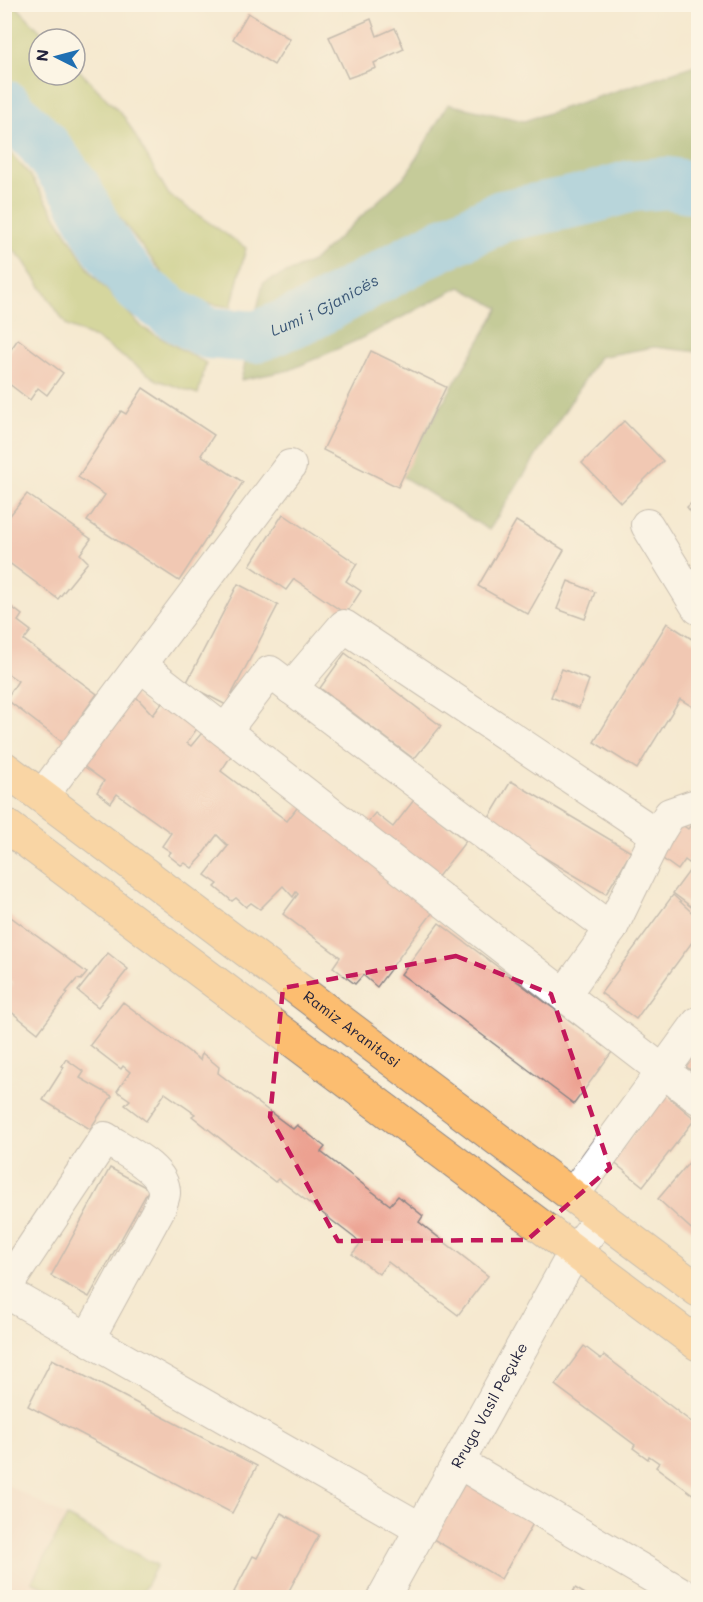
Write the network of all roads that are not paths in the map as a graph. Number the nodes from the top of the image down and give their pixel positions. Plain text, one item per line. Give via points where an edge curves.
1 (290, 466) dead end
2 (647, 525) dead end
3 (699, 608) edge
4 (140, 665) junction
5 (291, 688) junction
6 (225, 731) junction
7 (4, 768) edge
8 (42, 796) junction
9 (699, 808) edge
10 (4, 824) edge
11 (657, 836) junction
12 (611, 929) junction
13 (564, 995) junction
14 (699, 1023) edge
15 (664, 1072) junction
16 (699, 1098) edge
17 (573, 1195) junction
18 (602, 1216) junction
19 (575, 1251) junction
20 (699, 1290) edge
21 (4, 1291) edge
22 (88, 1339) junction
23 (699, 1344) edge
24 (458, 1462) junction
25 (421, 1529) junction
26 (383, 1598) edge
27 (689, 1598) edge

1 - 4 street
2 - 3 street
4 - 6 street
4 - 8 street
5 - 6 street via 270,672
5 - 11 street via 344,626
5 - 12 street
6 - 13 street
7 - 8 main road, Ramiz Aranitasi
8 - 17 main road, Ramiz Aranitasi
9 - 11 street via 670,814
10 - 19 main road
11 - 12 street
12 - 13 street
13 - 15 street
14 - 15 street
15 - 16 street
15 - 17 street
17 - 18 main road, Ramiz Aranitasi
18 - 19 street, Rruga Vasil Peçuke
18 - 20 main road, Ramiz Aranitasi
19 - 23 main road
19 - 24 street, Rruga Vasil Peçuke
21 - 22 street
21 - 22 street via 105,1138 150,1167 160,1178 164,1192 160,1207
22 - 25 street
24 - 25 street, Rruga Vasil Peçuke
24 - 27 street
25 - 26 street, Rruga Vasil Peçuke

